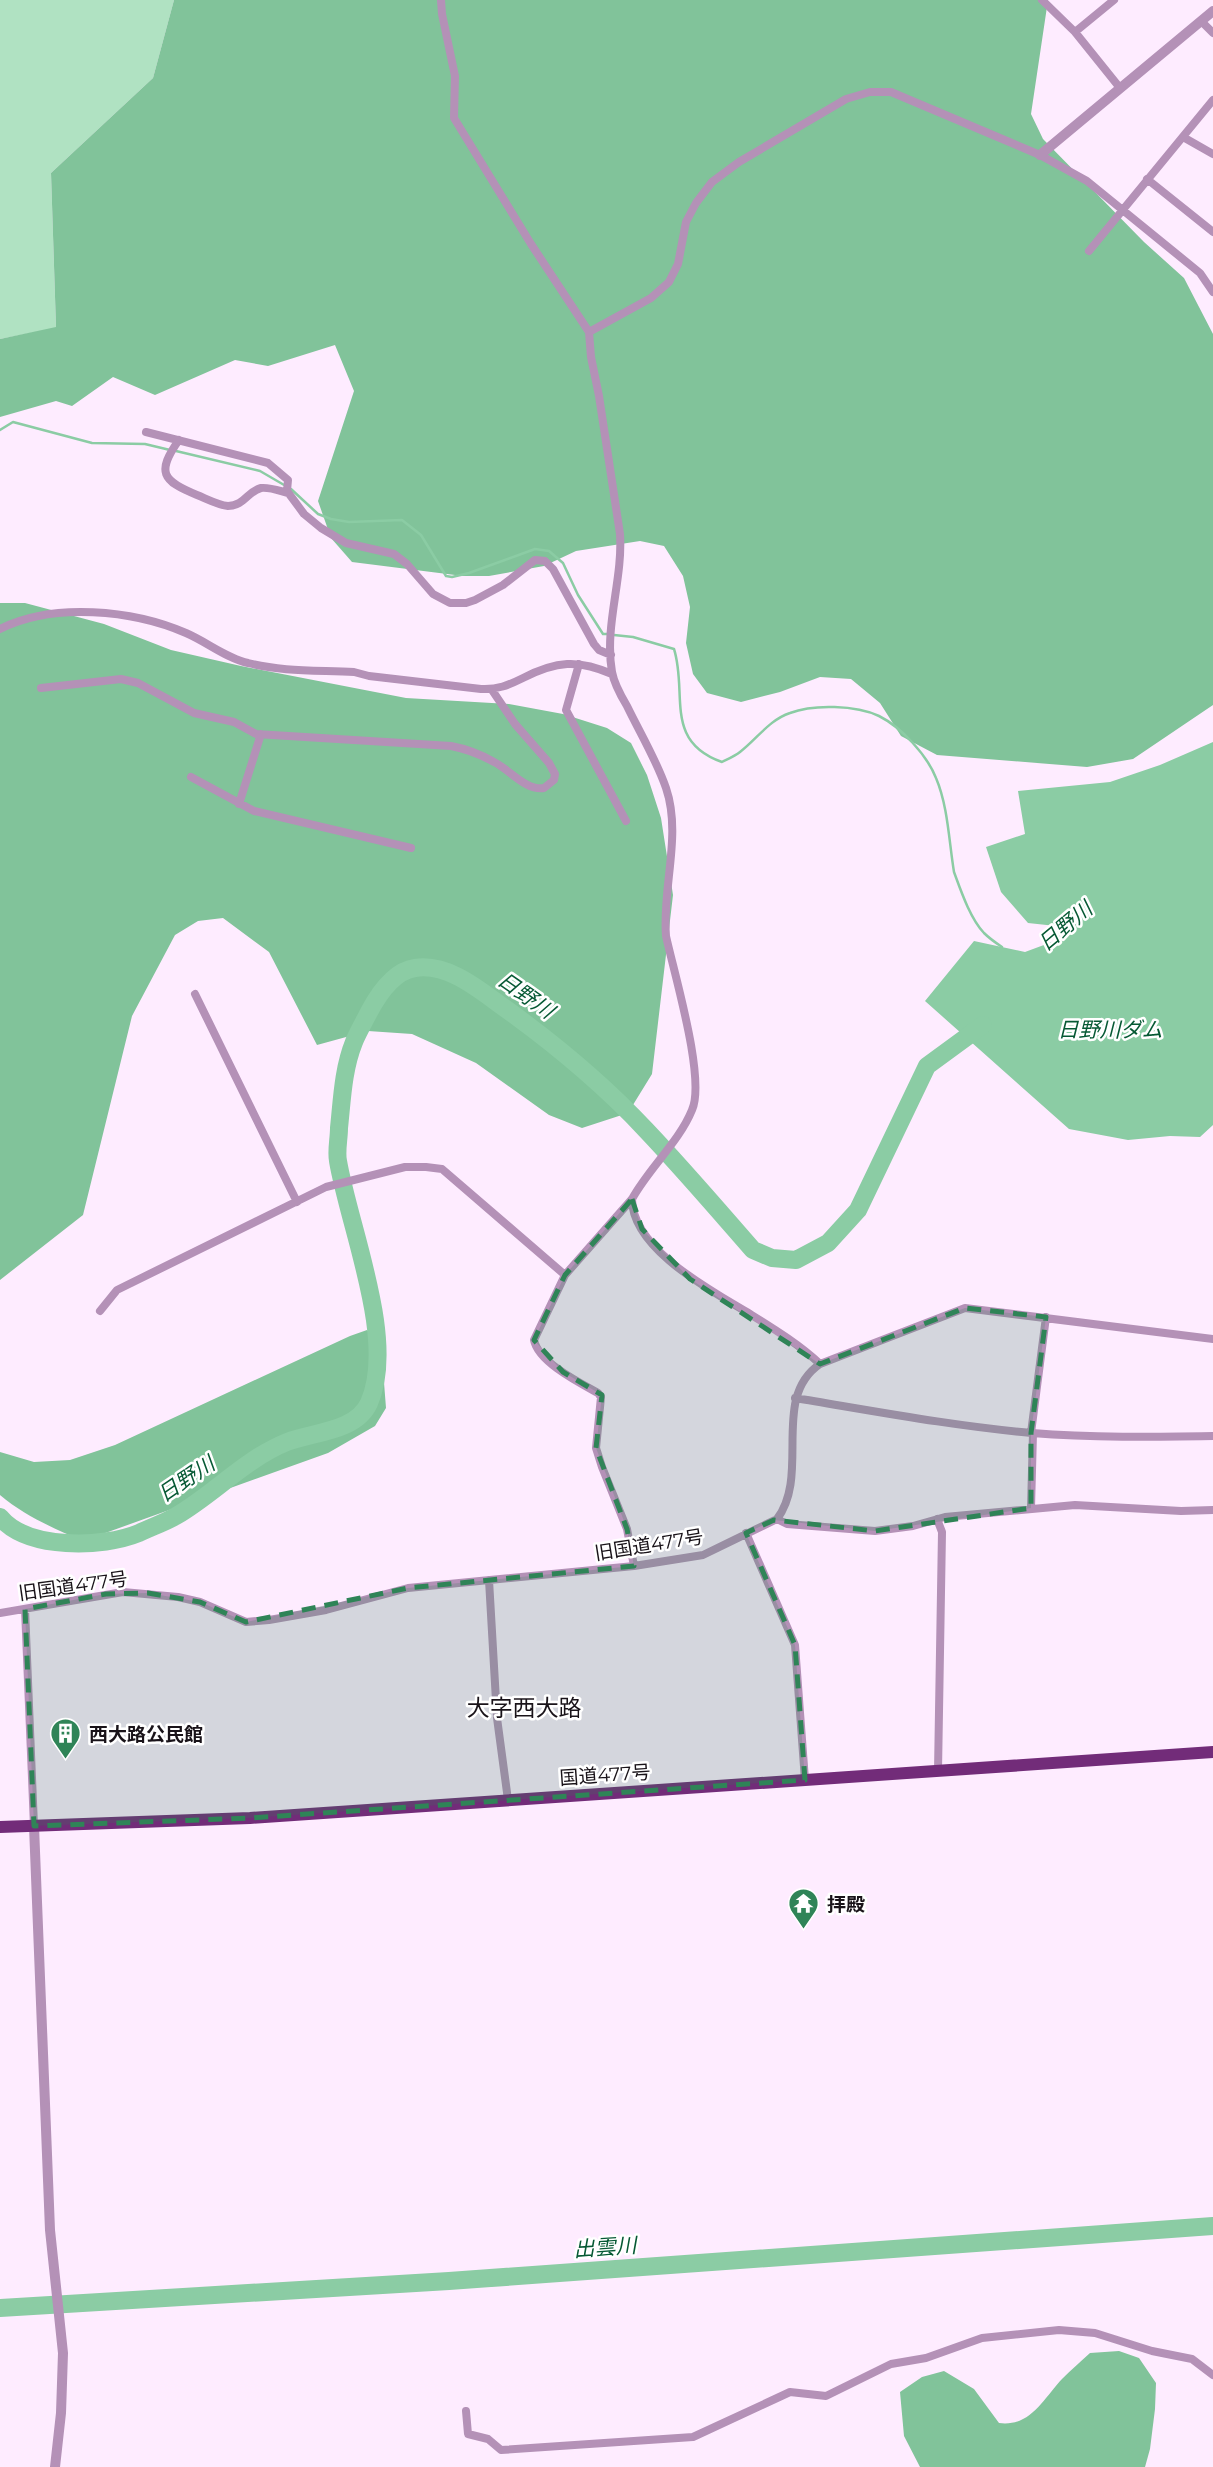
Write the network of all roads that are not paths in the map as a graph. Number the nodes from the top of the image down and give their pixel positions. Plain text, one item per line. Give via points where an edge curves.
1 (441, 0) edge
2 (1042, 0) edge
3 (1114, 0) edge
4 (1213, 11) edge
5 (1201, 21) junction
6 (1075, 32) junction
7 (1213, 33) edge
8 (1120, 88) junction
9 (1213, 100) edge
10 (1182, 136) junction
11 (1213, 154) edge
12 (1040, 155) junction
13 (1147, 179) junction
14 (1122, 209) junction
15 (1213, 232) edge
16 (1089, 251) dead end
17 (1213, 292) edge
18 (589, 332) junction
19 (146, 432) dead end
20 (177, 442) junction
21 (287, 492) junction
22 (0, 629) edge
23 (610, 652) junction
24 (579, 664) junction
25 (612, 674) junction
26 (41, 688) dead end
27 (492, 690) junction
28 (261, 734) junction
29 (191, 777) dead end
30 (239, 804) junction
31 (626, 821) dead end
32 (411, 848) dead end
33 (195, 994) dead end
34 (632, 1199) junction
35 (297, 1202) junction
36 (565, 1275) junction
37 (100, 1311) dead end
38 (1046, 1317) junction
39 (1213, 1339) edge
40 (820, 1364) junction
41 (795, 1398) junction
42 (1032, 1433) junction
43 (1213, 1436) edge
44 (1031, 1508) junction
45 (1213, 1510) edge
46 (776, 1519) junction
47 (937, 1519) junction
48 (746, 1533) junction
49 (634, 1566) junction
50 (489, 1580) junction
51 (25, 1609) junction
52 (0, 1613) edge
53 (1213, 1752) edge
54 (938, 1771) junction
55 (805, 1780) junction
56 (508, 1801) junction
57 (34, 1826) junction
58 (0, 1827) edge
59 (1213, 2375) edge
60 (467, 2411) dead end
61 (55, 2467) edge

1 - 18 street via 455,76 454,118
2 - 6 street
3 - 6 street
4 - 5 street
5 - 7 street
5 - 8 street
6 - 8 street
8 - 12 street
9 - 10 street
10 - 11 street
10 - 13 street
12 - 14 street via 1087,181
12 - 18 street via 891,92 856,95 712,182 686,222 678,264 669,282 651,298
13 - 14 street
13 - 15 street
14 - 16 street
14 - 17 street via 1200,273
18 - 23 street via 620,534
19 - 20 street
20 - 21 street via 268,463 288,480
20 - 21 street via 168,456 166,472 173,485 219,504 234,505 261,488
21 - 23 street via 321,528 346,542 394,554 433,594 450,603 475,600 535,560 545,561 554,569 594,644
22 - 27 street via 34,617 129,615 189,634 251,664
23 - 25 street
24 - 25 street
24 - 27 street via 566,662 541,669
24 - 31 street via 566,710
25 - 34 street via 666,788 671,843 666,936 697,1093 685,1123
26 - 28 street via 121,679 138,683 194,713
27 - 28 street via 553,769 554,780 544,788 530,786 470,750 451,746
28 - 30 street
29 - 30 street
30 - 32 street
33 - 35 street
34 - 36 street
34 - 40 street via 642,1229 690,1279 750,1314
35 - 36 street via 326,1187 405,1167 442,1169
35 - 37 street via 117,1290
36 - 49 street via 535,1345 563,1372 601,1397 596,1448 627,1529
38 - 39 street
38 - 40 street via 965,1308
38 - 42 street
40 - 41 street via 811,1370
41 - 42 street
41 - 46 street via 791,1481 783,1511
42 - 43 street
42 - 44 street
44 - 45 street
44 - 47 street
46 - 47 street via 787,1524 875,1531
46 - 48 street, 旧国道477号
47 - 54 street via 942,1532
48 - 49 street, 旧国道477号 via 703,1555
48 - 55 street via 795,1645
49 - 50 street, 旧国道477号
50 - 51 street, 旧国道477号 via 408,1588 326,1609 246,1622 200,1602 148,1593 106,1594
50 - 56 street via 497,1718
51 - 52 street, 旧国道477号
51 - 57 street
53 - 54 highway, 国道477号
54 - 55 highway, 国道477号
55 - 56 highway, 国道477号
56 - 57 highway, 国道477号
57 - 58 highway, 国道477号
57 - 61 street via 49,2216 63,2380
59 - 60 street via 1192,2359 1096,2333 1059,2330 982,2338 926,2358 891,2364 826,2396 790,2392 693,2437 501,2450 468,2434

